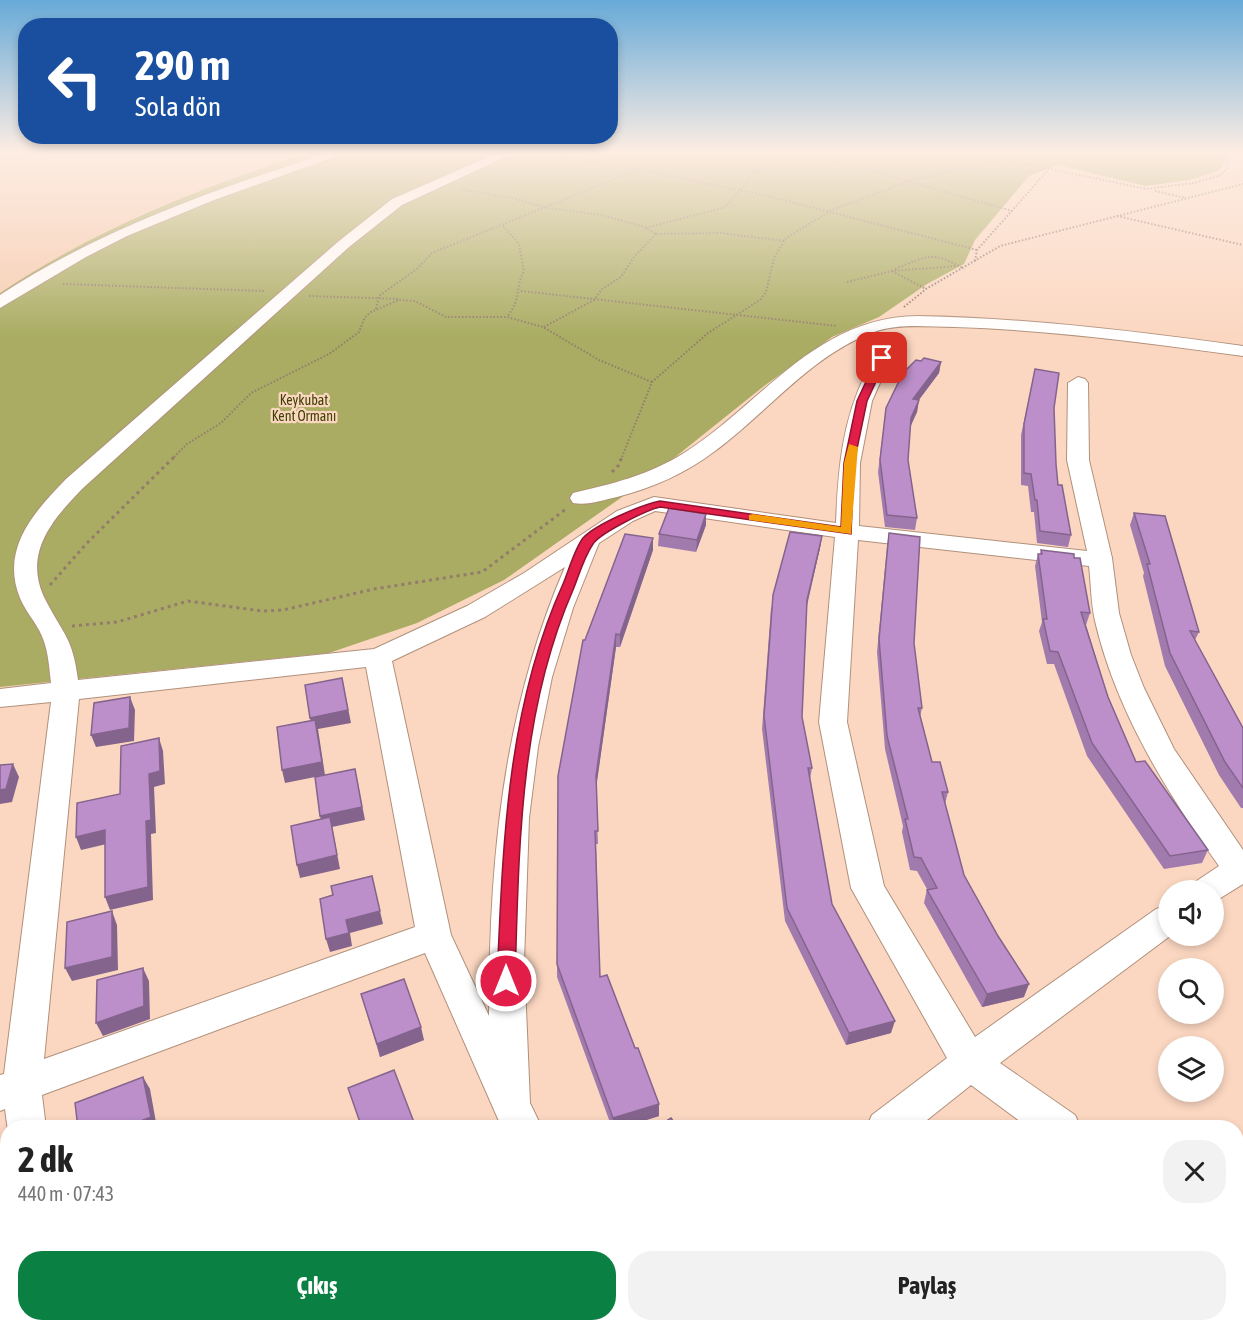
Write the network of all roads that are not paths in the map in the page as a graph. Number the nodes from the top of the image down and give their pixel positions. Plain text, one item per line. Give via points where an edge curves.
1 (166, 214) edge
2 (383, 214) edge
3 (0, 303) edge
4 (1243, 351) edge
5 (882, 358) dead end
6 (1078, 383) dead end
7 (581, 498) road end
8 (847, 532) junction
9 (588, 540) junction
10 (1100, 560) junction
11 (378, 657) junction
12 (66, 692) junction
13 (0, 698) edge
14 (1241, 868) edge
15 (1223, 880) edge
16 (1158, 926) edge
17 (434, 935) junction
18 (969, 1063) junction
19 (11, 1089) edge
20 (517, 1117) edge
21 (24, 1120) edge
22 (896, 1120) edge
23 (1050, 1120) edge

1 - 3 street via 84,252
2 - 12 street via 95,464 48,511 31,536 23,572 35,604 58,644
4 - 7 street via 1101,332 1002,324 893,323 861,330 808,363 722,436 684,461 637,486
5 - 8 street via 862,401 849,463
6 - 10 street via 1078,459
8 - 9 street via 660,504 641,508
8 - 10 street
8 - 18 street via 833,722 868,888
9 - 11 street via 477,612
9 - 20 street via 547,642 526,723 519,769 506,942
10 - 14 street via 1107,619 1129,687 1183,789
11 - 12 street
11 - 17 street
12 - 13 street
12 - 19 street
14 - 15 street
16 - 18 street
17 - 19 street
17 - 20 street
18 - 22 street
18 - 23 street
19 - 21 street

